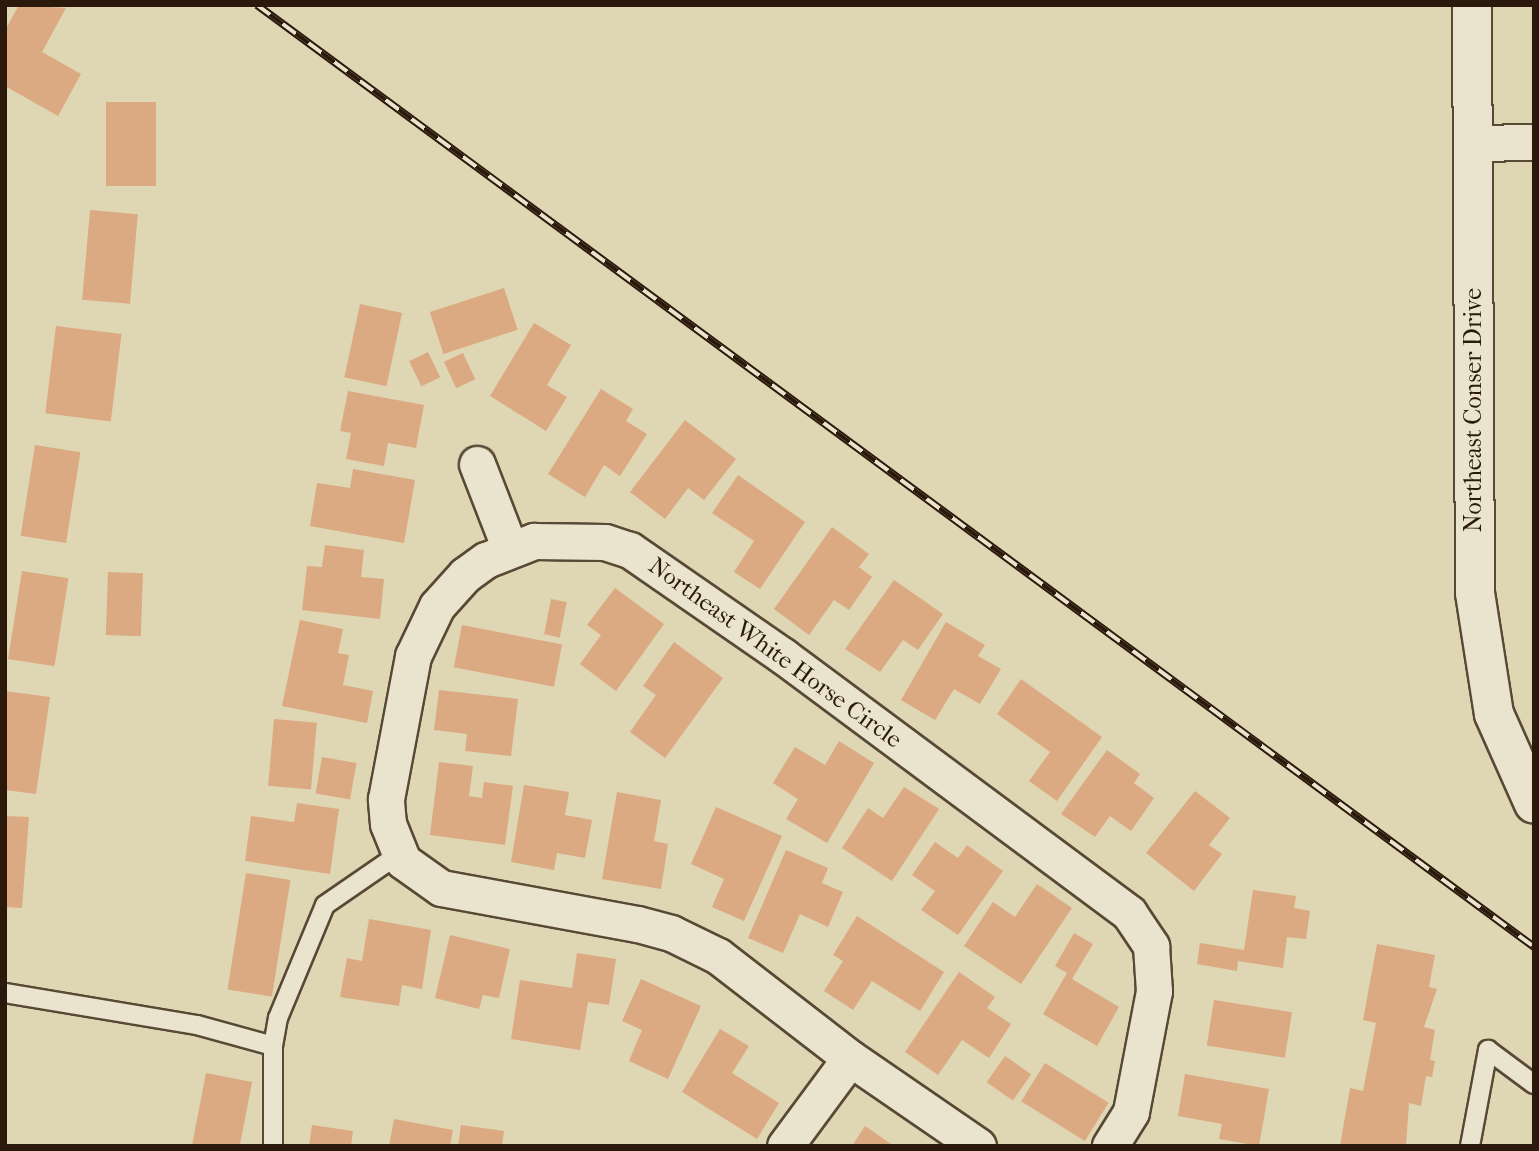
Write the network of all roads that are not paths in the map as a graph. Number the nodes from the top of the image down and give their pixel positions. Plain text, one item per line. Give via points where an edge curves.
1 (1472, 5) edge
2 (1534, 142) edge
3 (1472, 143) junction
4 (477, 464) dead end
5 (510, 549) junction
6 (1534, 803) edge
7 (399, 854) junction
8 (5, 993) edge
9 (273, 1046) junction
10 (850, 1058) junction
11 (1534, 1084) edge
12 (273, 1146) edge
13 (785, 1146) edge
14 (978, 1146) edge
15 (1110, 1146) edge
16 (1470, 1146) edge

1 - 3 street, Northeast Conser Drive
2 - 3 street
3 - 6 street, Northeast Conser Drive via 1479,640 1494,714 1510,760
4 - 5 street
5 - 7 street, Northeast White Horse Circle via 466,575 437,606 413,656 386,799 388,824
5 - 15 street, Northeast White Horse Circle via 562,538 594,541 653,562 1129,913 1151,946 1154,991 1131,1112
7 - 9 lane via 326,905 278,1018
7 - 10 street, Northeast White Horse Circle via 424,880 441,888 671,933 718,956 763,987
8 - 9 lane via 197,1025
9 - 12 lane
10 - 13 street
10 - 14 street, Northeast White Horse Circle
11 - 16 lane via 1488,1050

